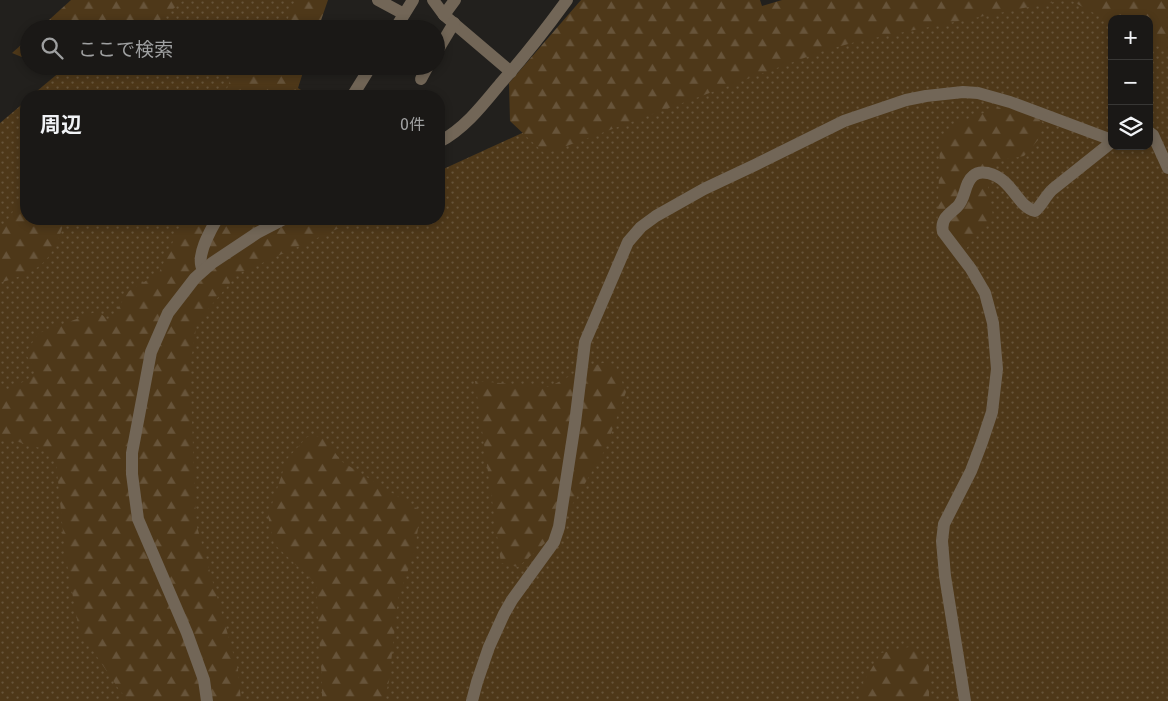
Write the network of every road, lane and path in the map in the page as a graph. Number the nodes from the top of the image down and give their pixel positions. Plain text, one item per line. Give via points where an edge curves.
1 (378, 0) edge
2 (413, 0) edge
3 (433, 0) edge
4 (456, 0) edge
5 (568, 0) edge
6 (404, 14) junction
7 (449, 19) junction
8 (400, 20) edge
9 (445, 29) edge
10 (511, 72) junction
11 (365, 75) edge
12 (423, 75) edge
13 (421, 79) dead end
14 (356, 90) edge
15 (1153, 134) edge
16 (445, 139) edge
17 (1108, 139) edge
18 (1108, 144) edge
19 (1168, 168) edge
20 (214, 225) edge
21 (274, 225) edge
22 (203, 270) junction
23 (207, 701) edge
24 (472, 701) edge
25 (965, 701) edge

1 - 6 street
2 - 6 street
3 - 7 street
4 - 7 street
5 - 10 street
6 - 8 street
7 - 9 street
7 - 10 street
10 - 16 street via 474,115
11 - 14 street
12 - 13 street
15 - 19 street
17 - 24 street via 978,93 926,96 844,121 704,189 641,227 628,242 585,342 576,424 554,542 504,614
18 - 25 street via 1045,196 1035,211 1026,208 1004,181 978,173 972,177 962,201 942,226 985,293 993,323 997,368 992,412 971,471 944,524 942,541
20 - 22 street via 200,258
21 - 22 street via 223,254
22 - 23 street via 180,295 157,335 147,370 132,453 132,474 138,519 187,634 204,680

